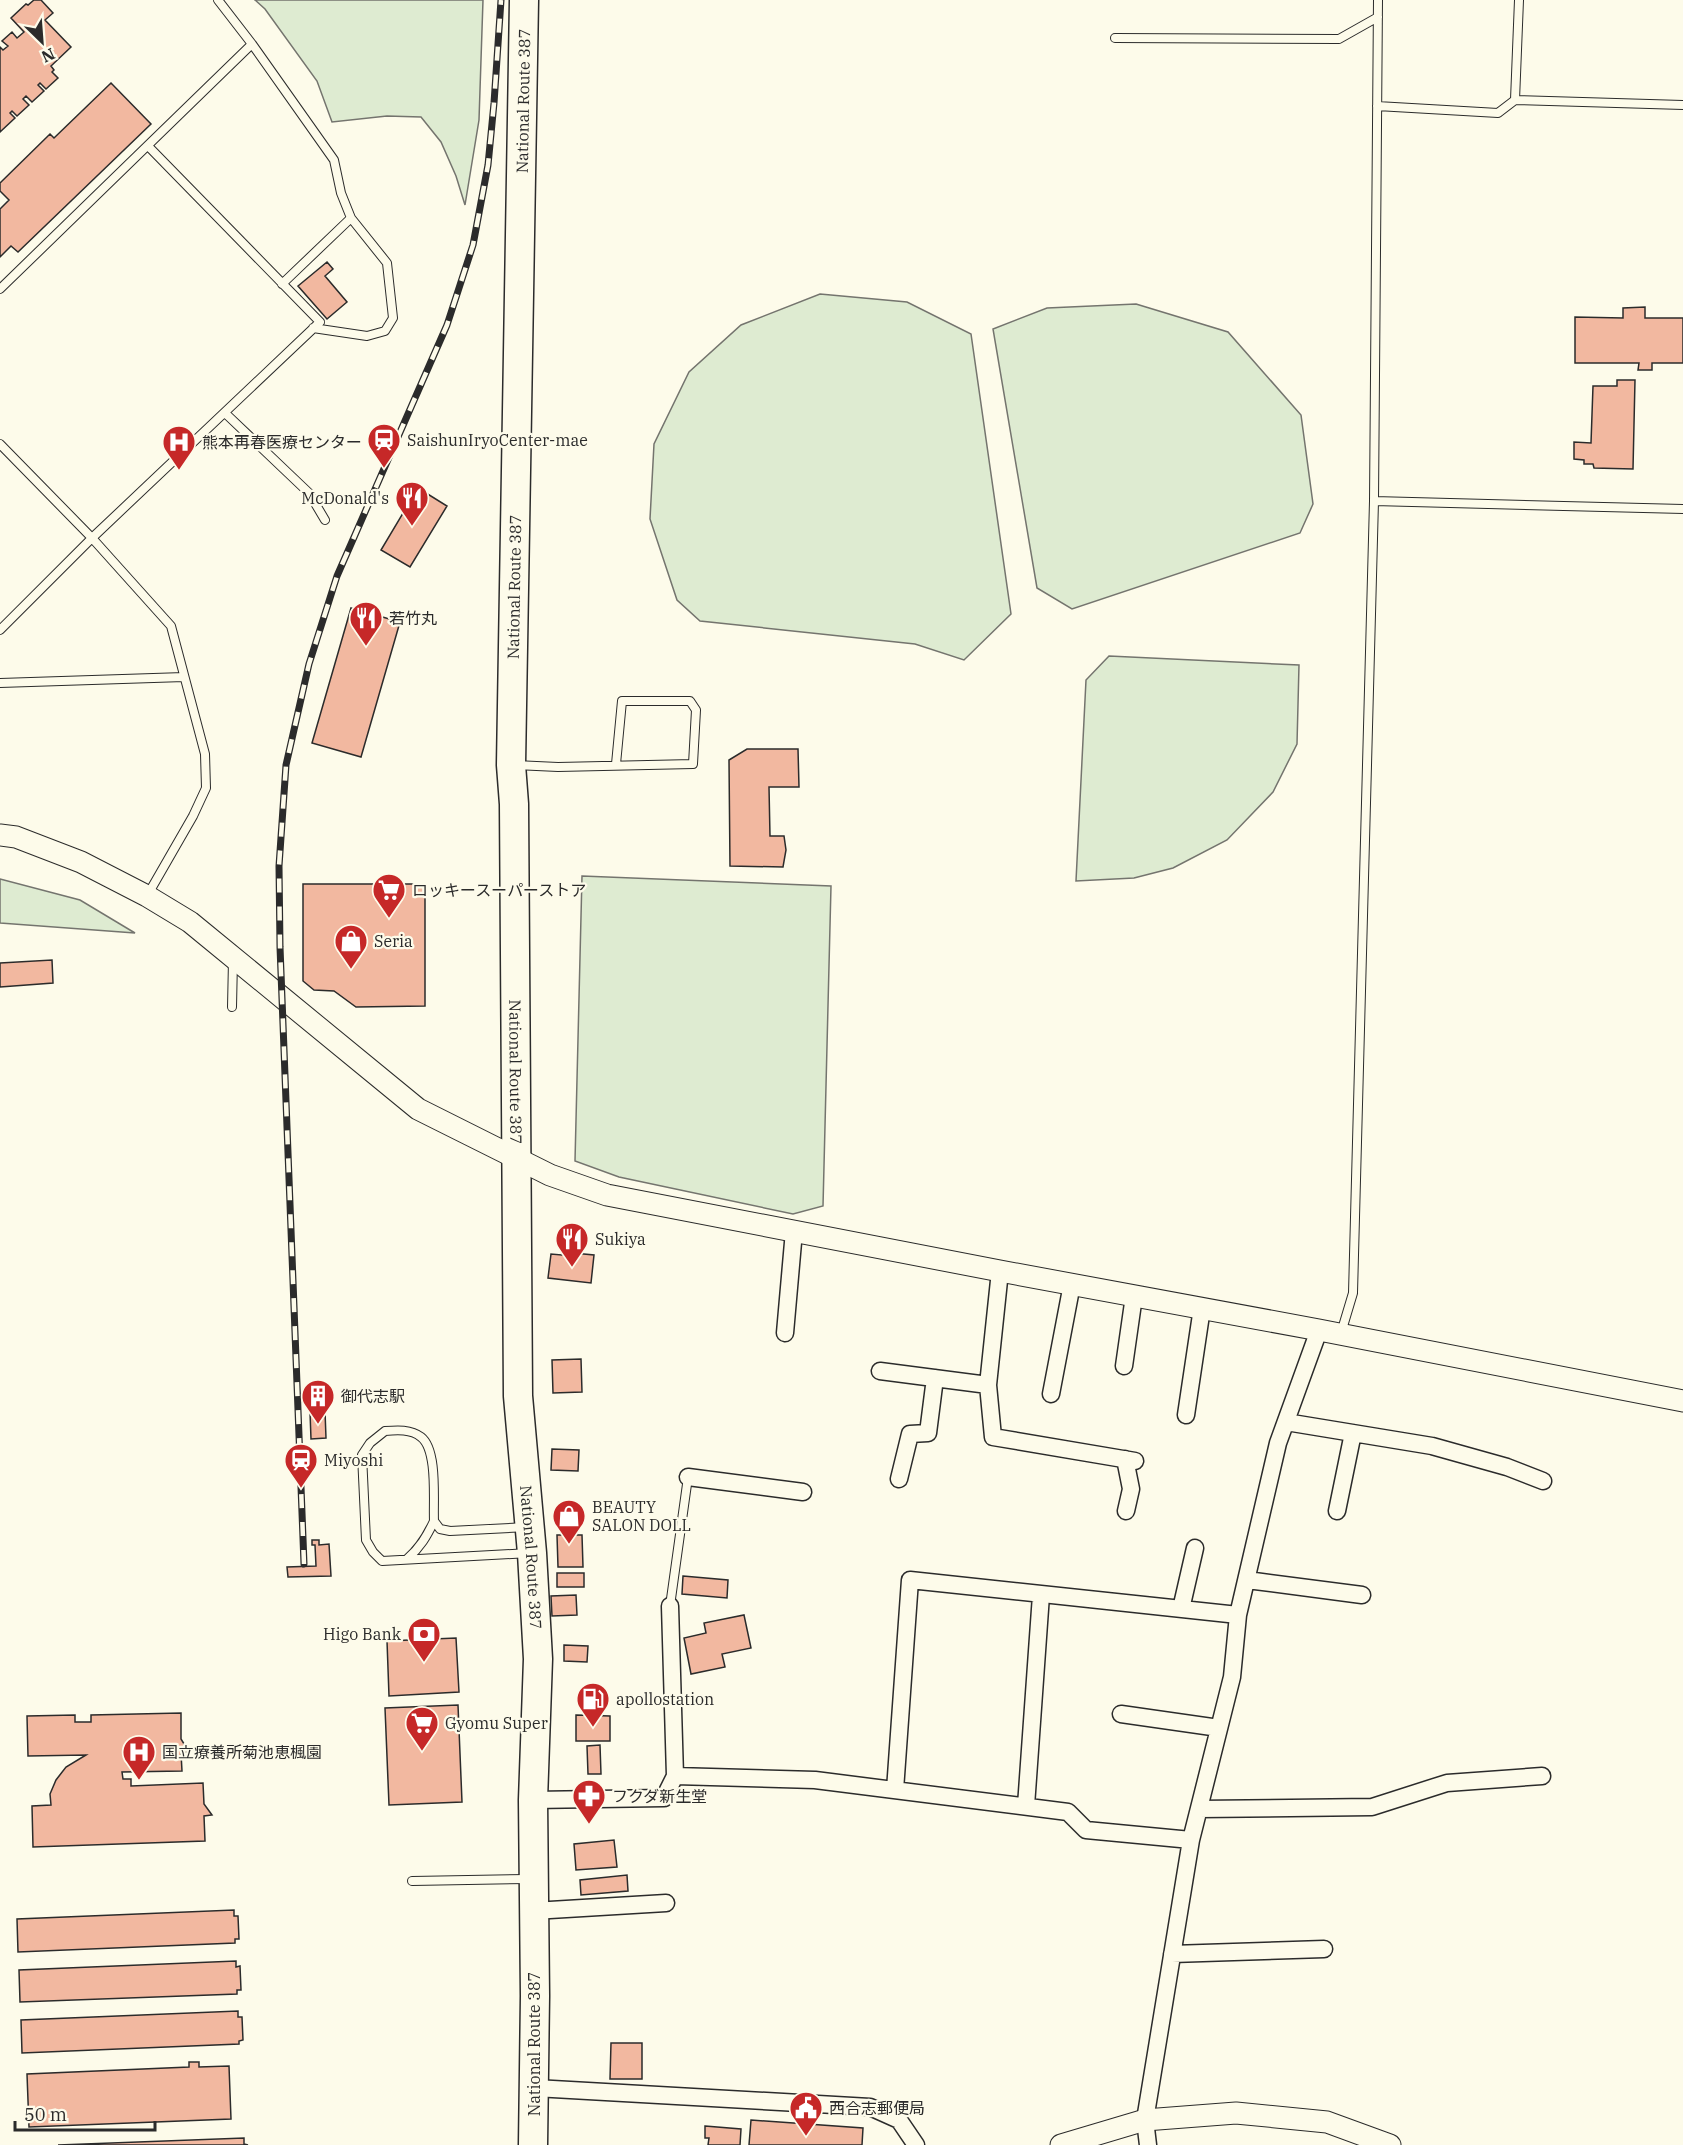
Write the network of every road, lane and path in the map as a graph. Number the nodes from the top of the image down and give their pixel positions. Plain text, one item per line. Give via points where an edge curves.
1 (218, 0) edge
2 (524, 0) edge
3 (1378, 0) edge
4 (1519, 0) edge
5 (1378, 17) junction
6 (1114, 38) dead end
7 (252, 44) junction
8 (1515, 100) junction
9 (1683, 105) edge
10 (1377, 106) junction
11 (148, 146) junction
12 (351, 218) junction
13 (282, 284) junction
14 (0, 289) edge
15 (313, 328) junction
16 (225, 414) junction
17 (0, 444) edge
18 (1374, 501) junction
19 (1683, 509) edge
20 (325, 520) dead end
21 (92, 538) junction
22 (0, 630) edge
23 (184, 677) junction
24 (0, 683) edge
25 (616, 764) junction
26 (511, 765) junction
27 (0, 835) edge
28 (147, 896) junction
29 (233, 958) junction
30 (232, 1007) dead end
31 (516, 1157) junction
32 (794, 1231) junction
33 (1000, 1271) junction
34 (1072, 1284) junction
35 (1134, 1296) junction
36 (1202, 1308) junction
37 (1319, 1330) junction
38 (785, 1334) dead end
39 (1341, 1334) junction
40 (1124, 1366) dead end
41 (880, 1371) dead end
42 (935, 1378) junction
43 (988, 1384) junction
44 (1051, 1394) dead end
45 (1683, 1401) edge
46 (1186, 1415) dead end
47 (1286, 1422) junction
48 (1353, 1433) junction
49 (688, 1477) joint
50 (899, 1479) dead end
51 (1543, 1481) dead end
52 (803, 1492) dead end
53 (1126, 1510) dead end
54 (1337, 1511) dead end
55 (434, 1521) junction
56 (531, 1539) junction
57 (1196, 1548) dead end
58 (406, 1559) junction
59 (1246, 1580) junction
60 (1041, 1594) junction
61 (1362, 1595) dead end
62 (670, 1605) joint
63 (1181, 1609) junction
64 (1238, 1615) junction
65 (1121, 1714) dead end
66 (1219, 1728) junction
67 (675, 1776) junction
68 (1542, 1776) dead end
69 (895, 1790) junction
70 (533, 1800) junction
71 (1026, 1806) junction
72 (1199, 1809) junction
73 (1191, 1840) junction
74 (533, 1879) junction
75 (412, 1881) dead end
76 (666, 1903) dead end
77 (533, 1911) junction
78 (1324, 1949) dead end
79 (1172, 1954) junction
80 (534, 2088) junction
81 (1145, 2120) junction
82 (533, 2145) edge
83 (916, 2145) edge
84 (1061, 2145) edge
85 (1148, 2145) edge
86 (1390, 2145) edge

1 - 7 lane
2 - 26 highway, National Route 387
3 - 5 lane
4 - 8 lane
5 - 6 lane via 1339,39
5 - 10 lane
7 - 11 lane
7 - 12 lane via 334,160
8 - 9 lane
8 - 10 lane via 1498,113
10 - 18 lane
11 - 13 lane
11 - 14 lane
12 - 13 lane
12 - 15 lane via 387,263 393,318 385,332 367,336
13 - 15 lane via 320,322
15 - 16 lane
16 - 20 lane via 309,493
16 - 21 lane
17 - 21 lane
18 - 19 lane
18 - 39 lane via 1353,1293
21 - 22 lane
21 - 23 lane via 171,626
23 - 24 lane
23 - 28 lane via 205,754 206,788
25 - 25 lane via 622,701 690,701 696,710 693,764
25 - 26 lane
26 - 31 highway, National Route 387
27 - 28 street via 16,837 81,862
28 - 29 street via 190,922
29 - 30 lane
29 - 31 street via 418,1109
31 - 32 street via 550,1175 608,1195
31 - 56 highway, National Route 387 via 519,1396
32 - 33 street
32 - 38 street
33 - 34 street
33 - 43 street
34 - 35 street
34 - 44 street
35 - 36 street
35 - 40 street
36 - 37 street
36 - 46 street
37 - 39 street
37 - 47 street
39 - 45 street
41 - 42 street
42 - 43 street
42 - 50 street via 928,1433 910,1434
43 - 53 street via 993,1437 1130,1460 1131,1489
47 - 48 street
47 - 59 street
48 - 51 street via 1432,1446
48 - 54 street
49 - 52 street
49 - 62 lane
55 - 56 lane via 440,1529 450,1531
55 - 58 lane via 426,1539
55 - 58 lane via 432,1455 423,1438 410,1432 385,1431 362,1455 366,1540 382,1561
56 - 58 lane
56 - 70 highway, National Route 387 via 538,1659
57 - 63 street
59 - 61 street
59 - 64 street
60 - 63 street
60 - 69 street via 910,1580
60 - 71 street
62 - 67 street
63 - 64 street
64 - 66 street via 1232,1677
65 - 66 street
66 - 72 street
67 - 69 street via 815,1780
67 - 70 street via 664,1798
68 - 72 street via 1447,1783 1372,1807
69 - 71 street
70 - 74 highway, National Route 387
71 - 73 street via 1068,1812 1086,1830
72 - 73 street
73 - 79 street
74 - 75 lane
74 - 77 highway, National Route 387
76 - 77 street
77 - 80 highway, National Route 387
78 - 79 street
79 - 81 street
80 - 82 highway, National Route 387
80 - 83 street via 870,2107 898,2120
81 - 84 street
81 - 85 street
81 - 86 street via 1236,2113 1327,2122

